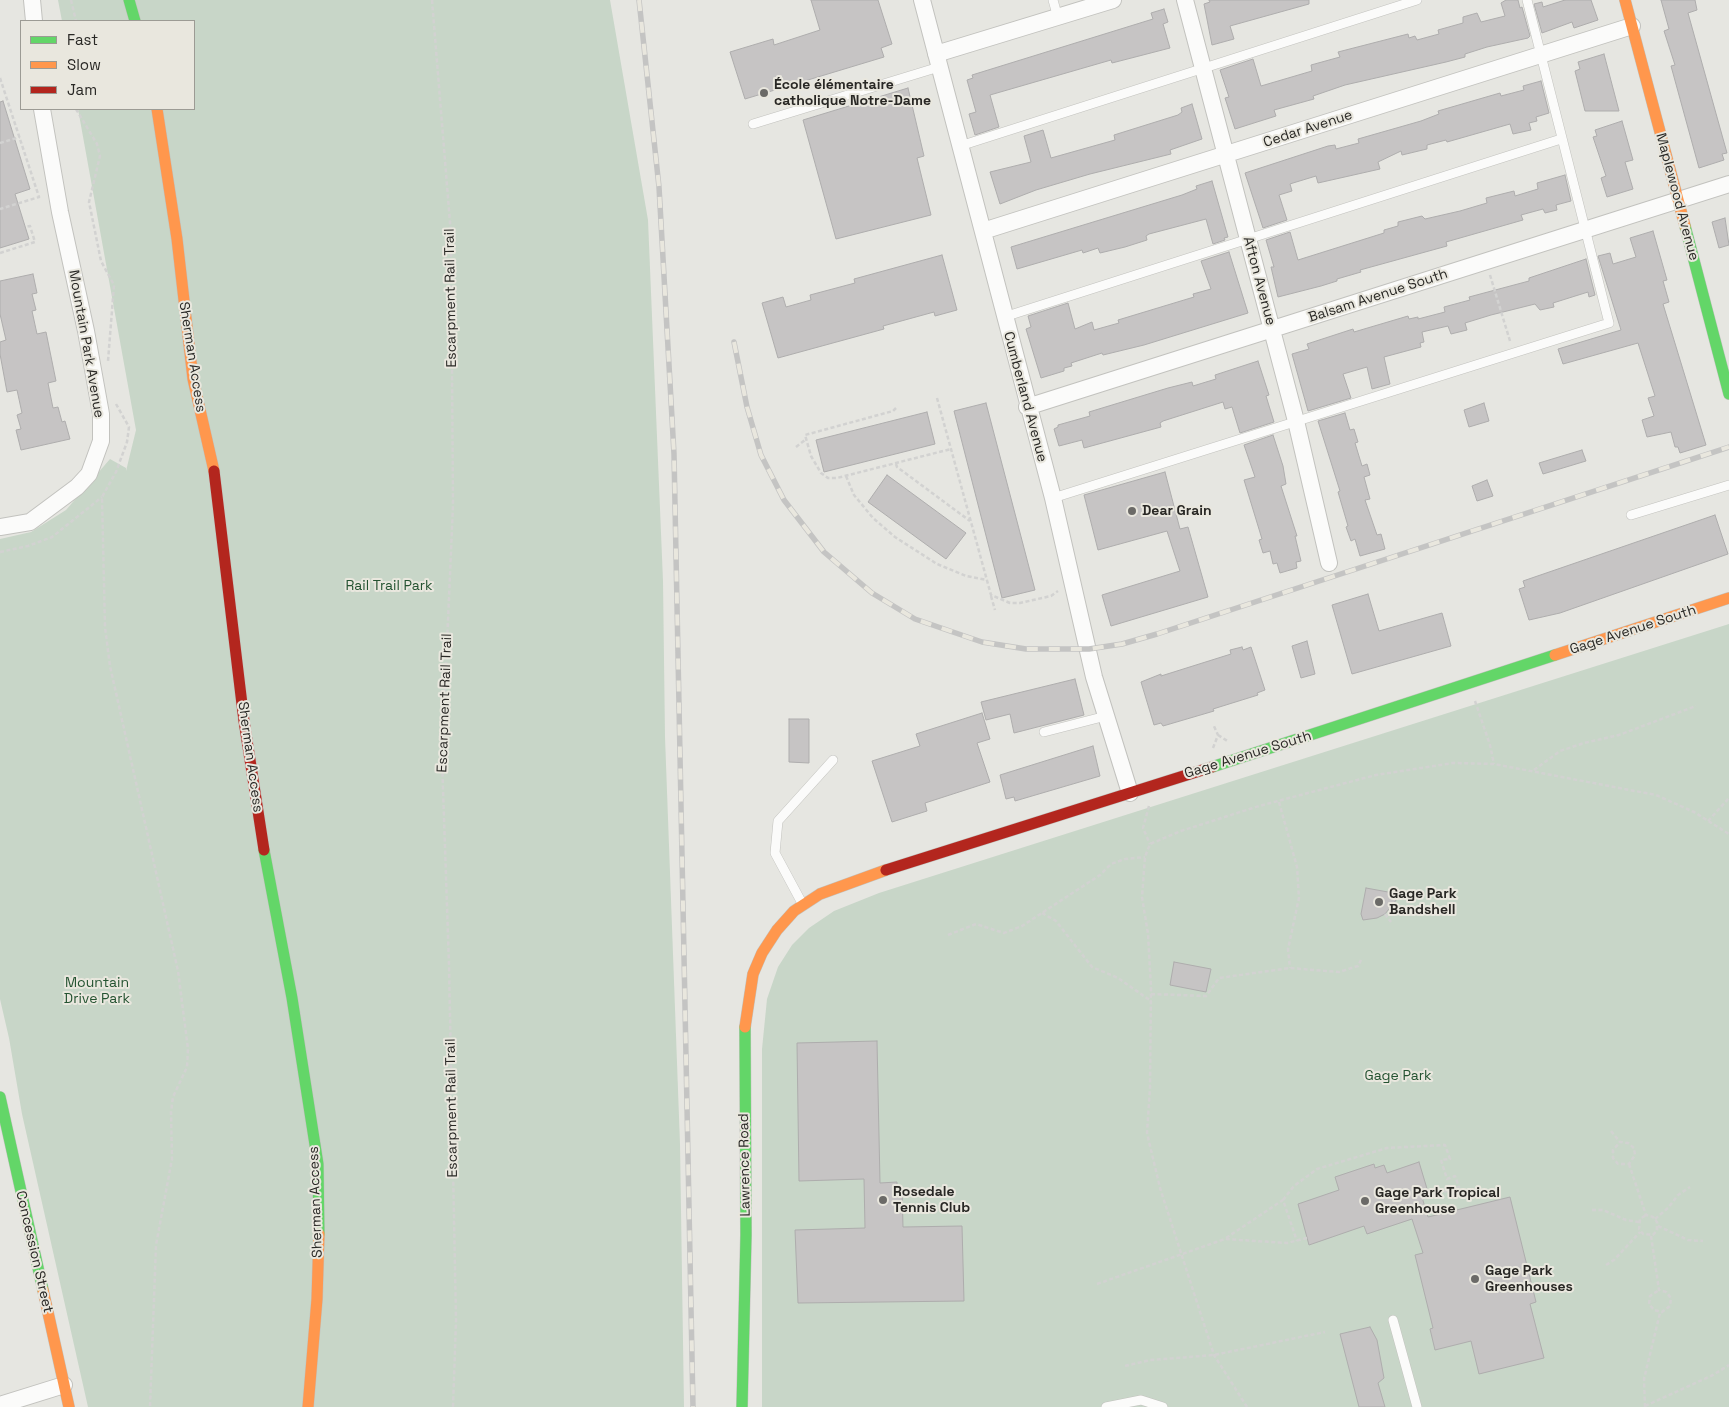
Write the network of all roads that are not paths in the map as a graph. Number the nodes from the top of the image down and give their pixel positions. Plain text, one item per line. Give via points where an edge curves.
1 (32, 0) edge
2 (129, 0) edge
3 (922, 0) edge
4 (1053, 0) edge
5 (1113, 0) edge
6 (1184, 0) edge
7 (1417, 0) edge
8 (1527, 0) edge
9 (1625, 0) edge
10 (1058, 18) junction
11 (34, 20) edge
12 (135, 20) edge
13 (1632, 26) junction
14 (1539, 56) junction
15 (938, 60) junction
16 (1203, 69) junction
17 (42, 110) edge
18 (157, 110) edge
19 (753, 124) dead end
20 (1561, 139) junction
21 (960, 146) junction
22 (1225, 156) junction
23 (1729, 184) edge
24 (1678, 200) junction
25 (1584, 230) junction
26 (983, 231) junction
27 (1247, 239) junction
28 (1004, 317) junction
29 (1272, 330) junction
30 (1729, 394) edge
31 (1027, 407) junction
32 (1296, 421) junction
33 (1729, 484) edge
34 (1052, 498) junction
35 (1631, 515) dead end
36 (0, 527) edge
37 (1329, 564) dead end
38 (1729, 598) edge
39 (1106, 716) junction
40 (1044, 732) dead end
41 (833, 760) dead end
42 (1137, 790) junction
43 (803, 905) junction
44 (777, 930) joint
45 (0, 1097) edge
46 (1394, 1320) dead end
47 (64, 1385) junction
48 (0, 1405) edge
49 (69, 1407) edge
50 (308, 1407) edge
51 (742, 1407) edge
52 (1106, 1407) edge
53 (1163, 1407) edge
54 (1418, 1407) edge

1 - 11 street
2 - 12 street
3 - 15 street, Cumberland Avenue
4 - 10 lane
5 - 10 street
6 - 16 street, Afton Avenue
7 - 16 lane
8 - 14 lane
9 - 13 street, Maplewood Avenue
10 - 15 street
13 - 14 street, Cedar Avenue
13 - 24 street, Maplewood Avenue
14 - 20 lane
14 - 22 street, Cedar Avenue
15 - 19 lane
15 - 21 street, Cumberland Avenue
16 - 21 lane
16 - 22 street, Afton Avenue
17 - 36 street, Mountain Park Avenue via 101,414 101,441 89,474 77,487 30,522
18 - 50 street, Sherman Access via 177,239 193,378 219,506 245,729 318,1164 317,1299
20 - 25 lane
20 - 27 lane
21 - 26 street, Cumberland Avenue
22 - 26 street, Cedar Avenue
22 - 27 street, Afton Avenue
23 - 24 street, Balsam Avenue South
24 - 25 street, Balsam Avenue South
24 - 30 street, Maplewood Avenue
25 - 29 street, Balsam Avenue South
25 - 32 lane via 1610,323
26 - 28 street, Cumberland Avenue
27 - 28 lane
27 - 29 street, Afton Avenue
28 - 31 street, Cumberland Avenue
29 - 31 street, Balsam Avenue South
29 - 32 street, Afton Avenue
31 - 34 street, Cumberland Avenue
32 - 34 lane
32 - 37 street, Afton Avenue
33 - 35 lane
34 - 39 street, Cumberland Avenue
38 - 42 street, Gage Avenue South
39 - 40 lane
39 - 42 street, Cumberland Avenue
41 - 43 lane via 778,822 775,853
42 - 43 street, Gage Avenue South via 864,877 820,894
43 - 44 street, Gage Avenue South
44 - 51 street, Lawrence Road via 753,974 745,1028 746,1235
45 - 47 street, Concession Street
46 - 54 lane
47 - 48 street
47 - 49 street, Concession Street
52 - 53 lane via 1141,1400

